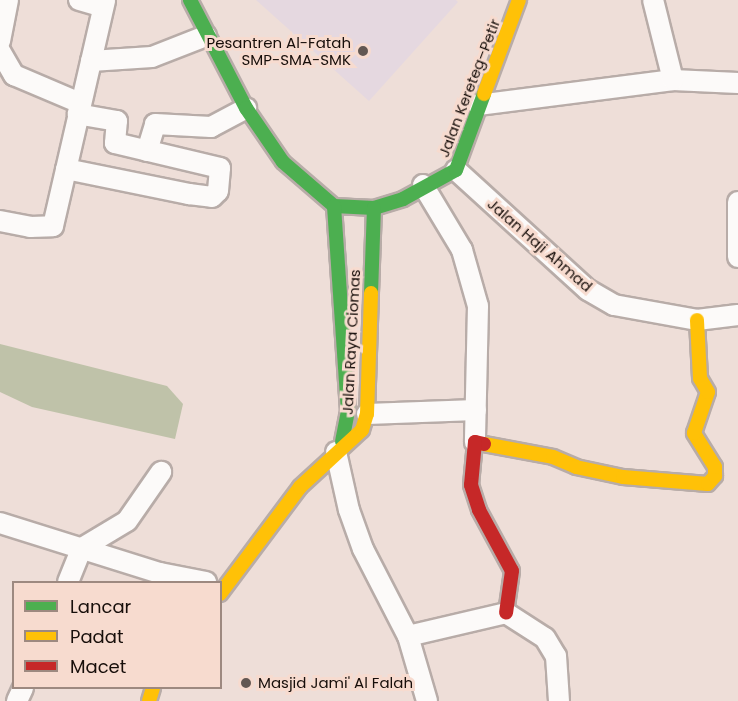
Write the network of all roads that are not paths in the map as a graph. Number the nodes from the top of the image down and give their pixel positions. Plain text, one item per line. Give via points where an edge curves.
1 (8, 0) edge
2 (80, 0) edge
3 (190, 0) edge
4 (519, 0) edge
5 (653, 0) edge
6 (104, 4) edge
7 (206, 36) junction
8 (0, 41) edge
9 (0, 51) edge
10 (91, 61) junction
11 (673, 80) junction
12 (738, 83) edge
13 (478, 105) junction
14 (246, 108) junction
15 (79, 109) junction
16 (147, 151) junction
17 (66, 170) junction
18 (456, 170) junction
19 (423, 185) junction
20 (738, 202) edge
21 (334, 206) junction
22 (374, 208) junction
23 (0, 221) edge
24 (738, 257) edge
25 (738, 315) edge
26 (697, 320) junction
27 (476, 410) junction
28 (367, 414) junction
29 (475, 442) junction
30 (339, 449) junction
31 (161, 472) dead end
32 (0, 523) edge
33 (82, 548) junction
34 (68, 581) edge
35 (202, 581) edge
36 (222, 589) edge
37 (506, 613) junction
38 (408, 636) junction
39 (427, 701) edge
40 (559, 701) edge

1 - 8 street
2 - 6 street
3 - 7 main road
4 - 13 main road, Jalan Kereteg–Petir
5 - 11 street
6 - 10 street
7 - 10 street via 152,57
7 - 14 main road
9 - 15 street via 14,75
10 - 15 street
11 - 12 street
11 - 13 street
13 - 18 main road, Jalan Kereteg–Petir via 466,151
14 - 16 street via 211,127 155,124
14 - 21 main road via 283,162
15 - 16 street via 117,121 115,143
15 - 17 street
16 - 17 street via 220,168 216,196
17 - 23 street via 53,226 30,227
18 - 19 main road, Jalan Kereteg–Petir
18 - 26 street, Jalan Haji Ahmad via 588,290 614,305
19 - 22 main road, Jalan Kereteg–Petir via 403,199
19 - 27 street via 462,250 478,306
20 - 24 street
21 - 22 main road
21 - 30 main road, Jalan Raya Ciomas via 348,411
22 - 28 main road, Jalan Raya Ciomas
25 - 26 street, Jalan Haji Ahmad
26 - 29 main road via 699,378 708,398 694,433 715,467 715,476 708,484 623,477 576,467 543,454
27 - 28 street
27 - 29 street
28 - 30 main road, Jalan Raya Ciomas via 358,436
29 - 37 main road via 471,484 478,510 512,572
30 - 36 main road via 300,487
30 - 38 street via 349,510 363,549
31 - 33 street via 127,521
32 - 33 street
33 - 34 street
33 - 35 street
37 - 38 street
37 - 40 street via 545,638 556,656
38 - 39 street

